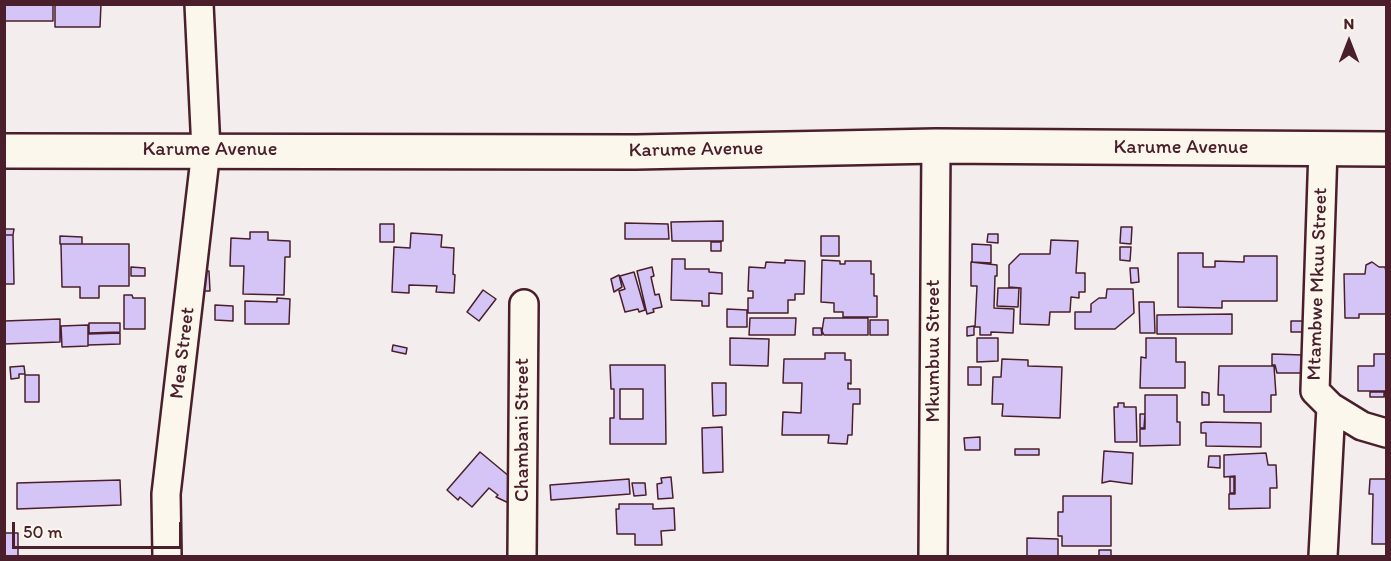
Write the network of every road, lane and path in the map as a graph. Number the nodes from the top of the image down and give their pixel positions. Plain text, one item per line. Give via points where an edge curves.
1 (199, 4) edge
2 (936, 146) junction
3 (1323, 149) junction
4 (1386, 149) edge
5 (206, 150) junction
6 (4, 151) edge
7 (524, 304) dead end
8 (1331, 407) junction
9 (1386, 434) edge
10 (167, 556) edge
11 (522, 556) edge
12 (933, 556) edge
13 (1323, 556) edge

1 - 5 street, Mea Street
2 - 3 main road, Karume Avenue
2 - 5 main road, Karume Avenue via 636,152
2 - 12 street, Mkumbuu Street
3 - 4 main road, Karume Avenue
3 - 8 street, Mtambwe Mkuu Street via 1315,391
5 - 6 main road, Karume Avenue
5 - 10 street, Mea Street via 166,494
7 - 11 street, Chambani Street
8 - 9 street via 1362,426
8 - 13 street, Mtambwe Mkuu Street

